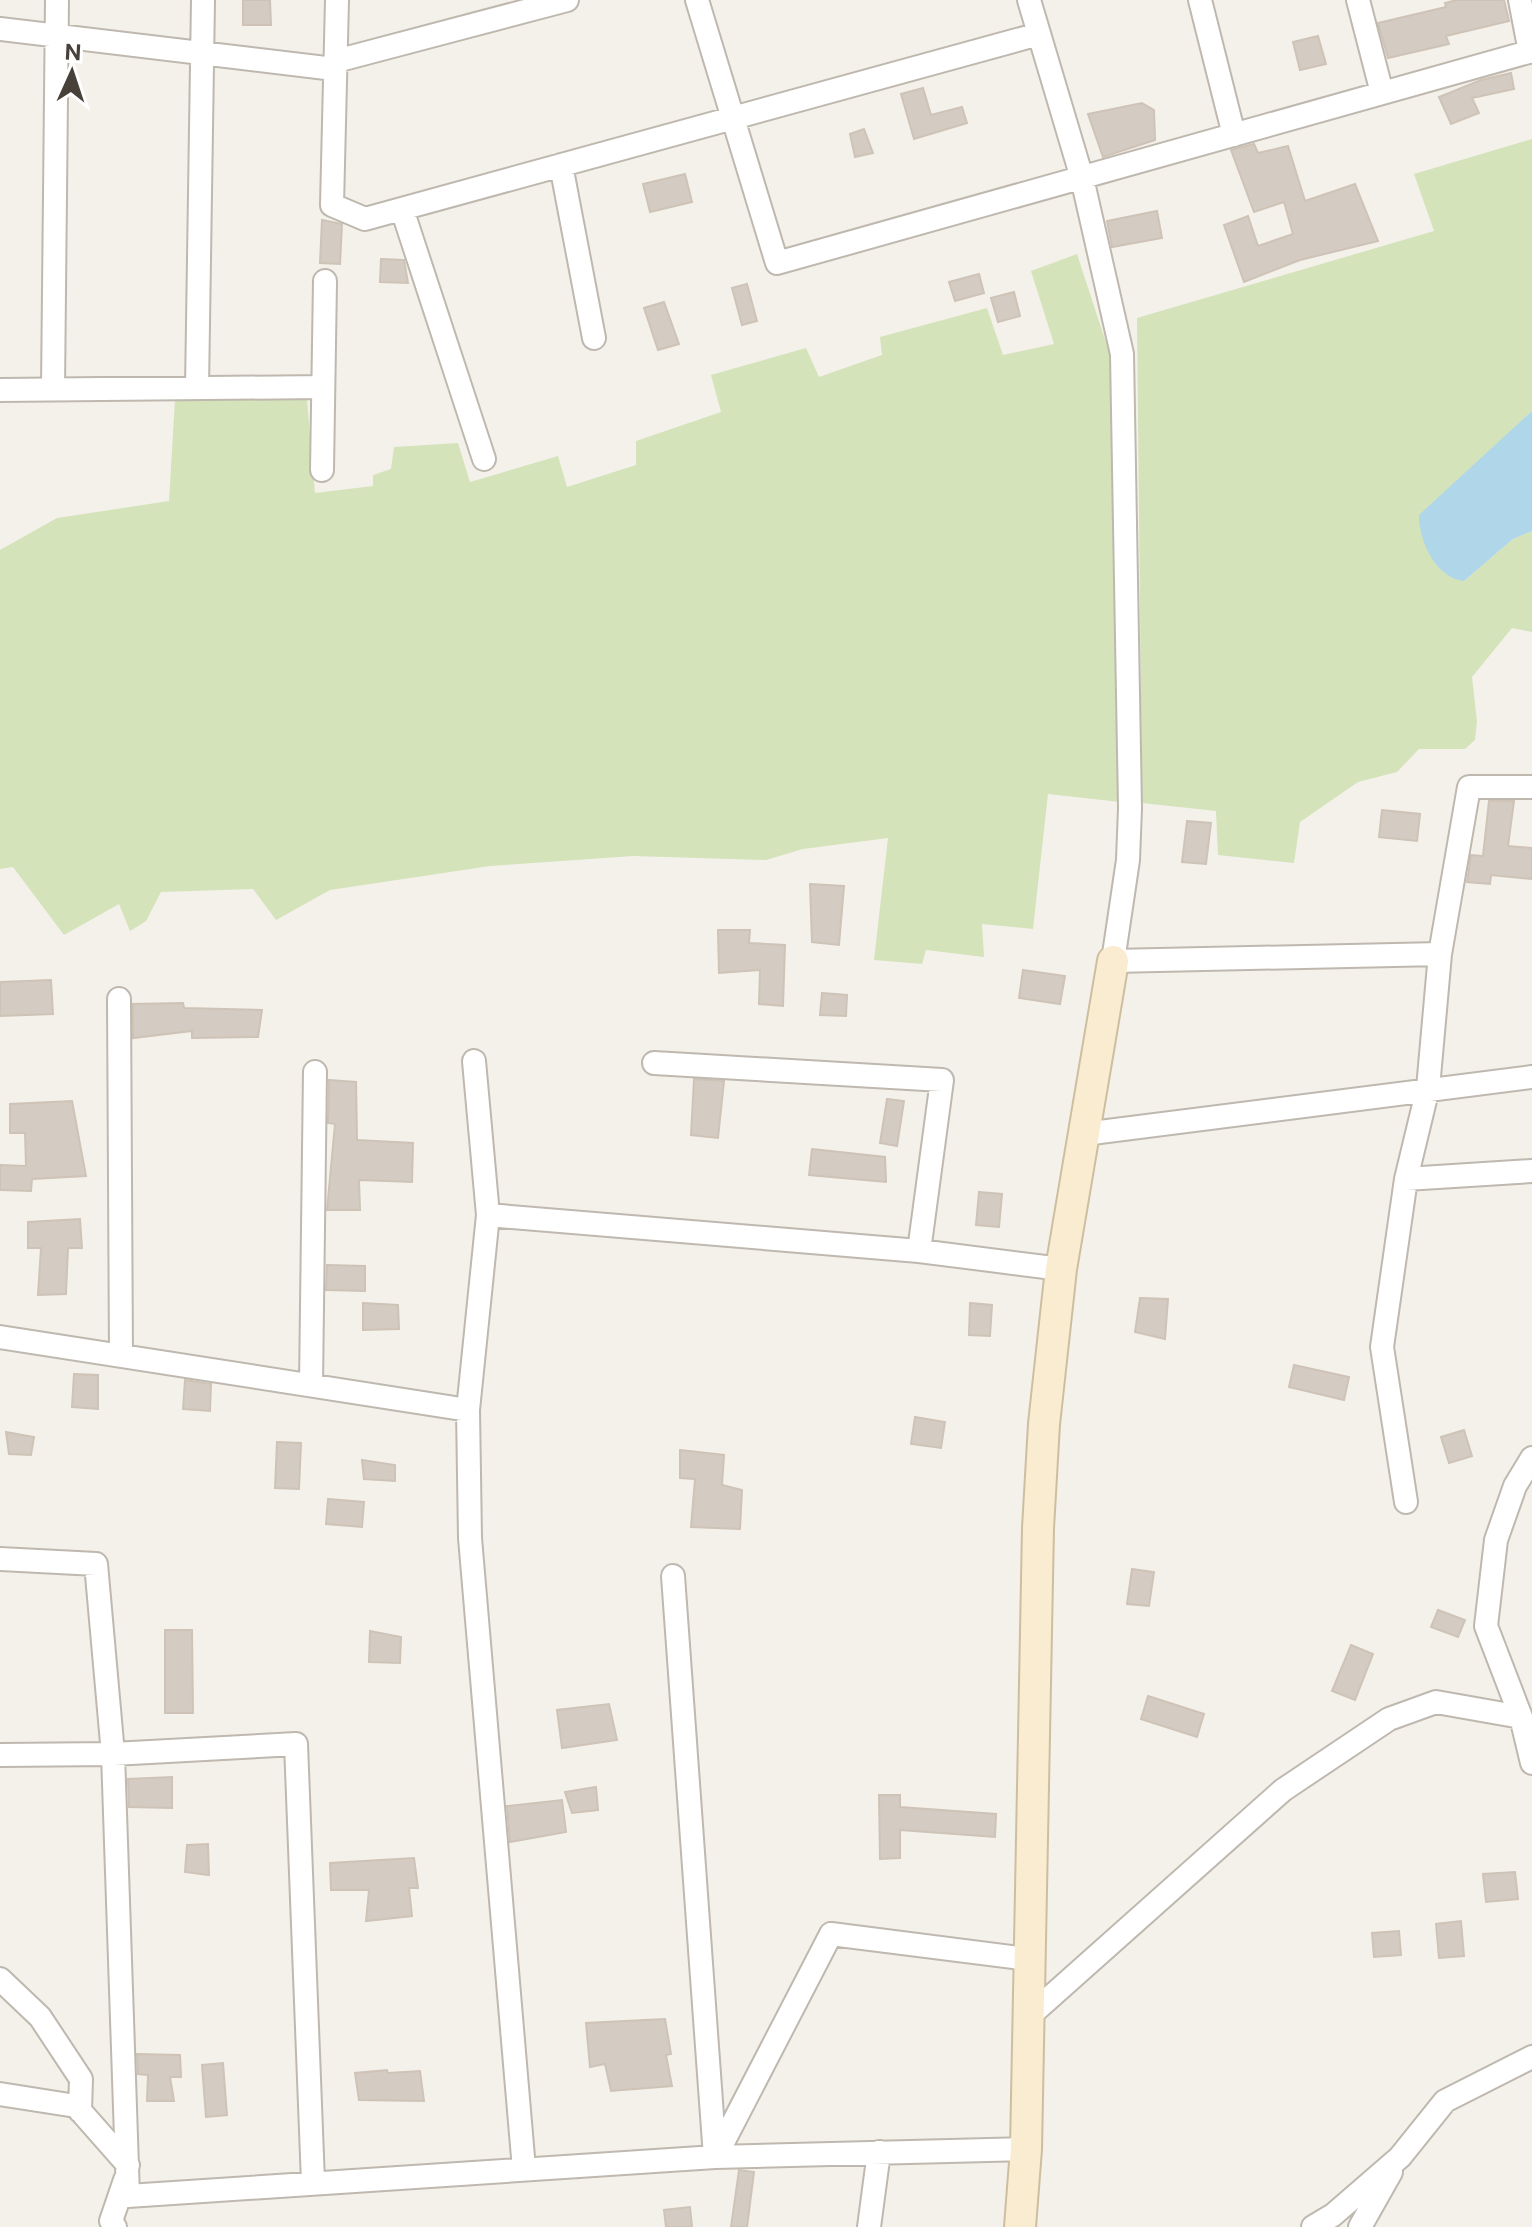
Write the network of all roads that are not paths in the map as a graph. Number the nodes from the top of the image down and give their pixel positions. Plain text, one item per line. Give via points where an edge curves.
1 (57, 0) edge
2 (203, 0) edge
3 (337, 0) edge
4 (567, 0) edge
5 (697, 0) edge
6 (1029, 0) edge
7 (1200, 0) edge
8 (1358, 0) edge
9 (1520, 0) edge
10 (512, 7) edge
11 (0, 29) edge
12 (1039, 34) junction
13 (56, 36) junction
14 (1531, 52) edge
15 (202, 54) junction
16 (335, 65) junction
17 (1382, 93) junction
18 (733, 118) junction
19 (1234, 135) junction
20 (561, 165) junction
21 (1082, 178) junction
22 (402, 209) junction
23 (325, 281) dead end
24 (594, 338) dead end
25 (323, 387) junction
26 (197, 388) junction
27 (53, 389) junction
28 (0, 390) edge
29 (484, 459) dead end
30 (322, 470) dead end
31 (1532, 787) edge
32 (1440, 954) junction
33 (1113, 961) junction
34 (119, 999) dead end
35 (474, 1061) dead end
36 (654, 1063) dead end
37 (315, 1072) dead end
38 (1532, 1077) edge
39 (1428, 1088) junction
40 (1084, 1134) junction
41 (1532, 1171) edge
42 (1406, 1179) junction
43 (488, 1215) junction
44 (919, 1251) junction
45 (1061, 1269) junction
46 (0, 1337) edge
47 (121, 1356) junction
48 (311, 1385) junction
49 (468, 1410) junction
50 (1532, 1458) edge
51 (1406, 1502) dead end
52 (0, 1559) edge
53 (673, 1576) dead end
54 (1521, 1717) junction
55 (113, 1754) junction
56 (0, 1755) edge
57 (1532, 1763) edge
58 (1028, 1959) junction
59 (0, 1979) edge
60 (1027, 2018) junction
61 (1532, 2057) edge
62 (0, 2094) edge
63 (80, 2111) junction
64 (1026, 2149) junction
65 (879, 2152) junction
66 (715, 2157) junction
67 (1400, 2157) junction
68 (128, 2169) junction
69 (524, 2169) junction
70 (313, 2182) junction
71 (115, 2227) edge
72 (869, 2227) edge
73 (1020, 2227) edge
74 (1313, 2227) edge
75 (1360, 2227) edge

1 - 13 street
2 - 15 street
3 - 16 street
4 - 10 street
5 - 18 street
6 - 12 street
7 - 19 street
8 - 17 street
9 - 14 street
10 - 16 street
11 - 13 street
12 - 18 street
12 - 21 street
13 - 15 street
13 - 27 street
14 - 17 street
15 - 16 street
15 - 26 street
16 - 22 street via 332,205 365,219
17 - 19 street
18 - 20 street
18 - 21 street via 777,263
19 - 21 street
20 - 22 street
20 - 24 street
21 - 33 street via 1125,387 1130,808
22 - 29 street
23 - 25 street
25 - 26 street
25 - 30 street
26 - 27 street
27 - 28 street
31 - 32 street via 1469,787
32 - 33 street
32 - 39 street
33 - 40 street
34 - 47 street
35 - 43 street
36 - 44 street via 942,1080
37 - 48 street
38 - 39 street
39 - 40 street
39 - 42 street
40 - 45 street
41 - 42 street
42 - 51 street via 1382,1347
43 - 44 street
43 - 49 street
44 - 45 street
45 - 58 street via 1038,1528
46 - 47 street
47 - 48 street
48 - 49 street
49 - 69 street via 470,1538
50 - 54 street via 1515,1486 1496,1540 1486,1626
52 - 55 street via 96,1564
53 - 66 street
54 - 57 street
54 - 60 street via 1436,1702 1389,1719 1283,1790
55 - 56 street
55 - 68 street
55 - 70 street via 296,1744
58 - 60 street
58 - 66 street via 831,1934
59 - 63 street via 40,2017 81,2079
60 - 64 street
61 - 67 street via 1445,2101
62 - 63 street via 76,2106
63 - 68 street
64 - 65 street
64 - 73 street
65 - 66 street
65 - 72 street
66 - 69 street
67 - 74 street
67 - 75 street
68 - 70 street via 128,2196
68 - 71 street via 111,2221
69 - 70 street

